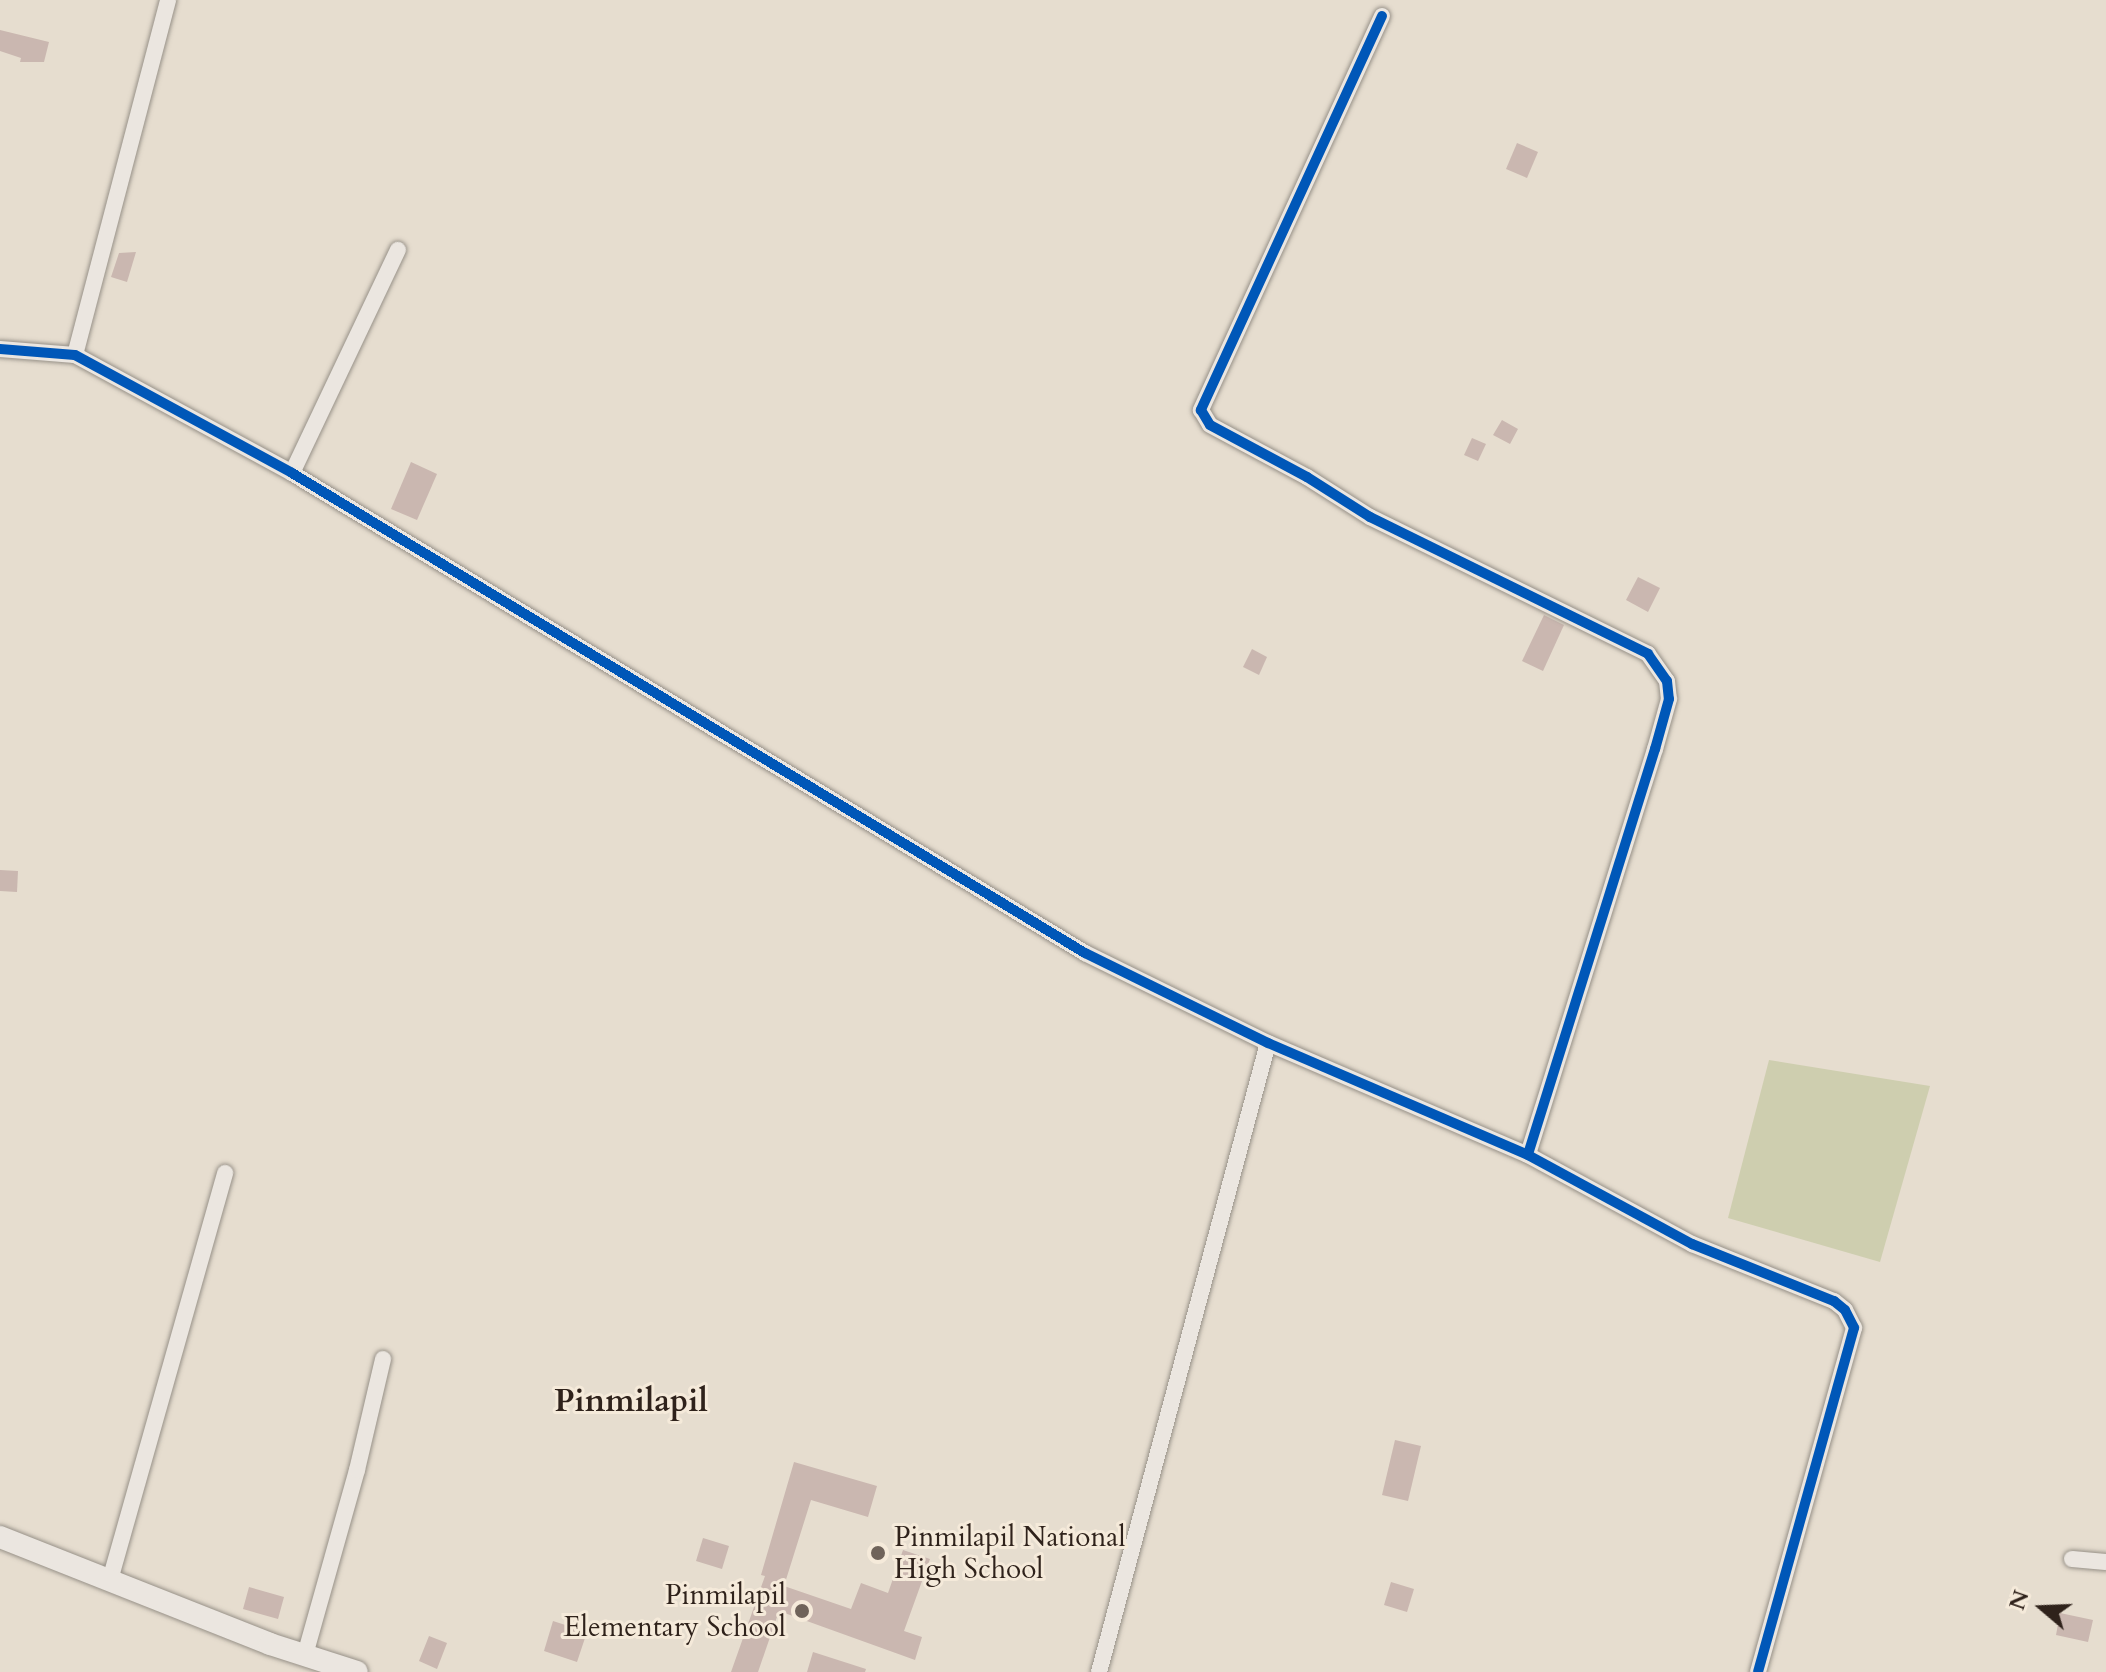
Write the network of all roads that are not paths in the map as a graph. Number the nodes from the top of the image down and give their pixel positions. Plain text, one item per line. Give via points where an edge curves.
1 (168, 0) edge
2 (1382, 16) dead end
3 (398, 250) dead end
4 (0, 349) edge
5 (75, 355) junction
6 (292, 473) junction
7 (1268, 1043) junction
8 (1528, 1155) junction
9 (225, 1173) dead end
10 (383, 1359) dead end
11 (0, 1537) edge
12 (2072, 1559) dead end
13 (2106, 1562) edge
14 (110, 1580) junction
15 (305, 1655) junction
16 (357, 1672) edge
17 (1099, 1672) edge
18 (1758, 1672) edge

1 - 5 street
2 - 8 street via 1201,410 1210,425 1370,517 1648,654 1667,681 1669,699 1655,749
3 - 6 street
4 - 5 street
5 - 6 street
6 - 7 street via 1085,953
7 - 8 street
7 - 17 street
8 - 18 street via 1692,1244 1834,1301 1850,1317 1854,1328 1847,1356
9 - 14 street
10 - 15 street
11 - 14 street
12 - 13 street
14 - 15 street
15 - 16 street

